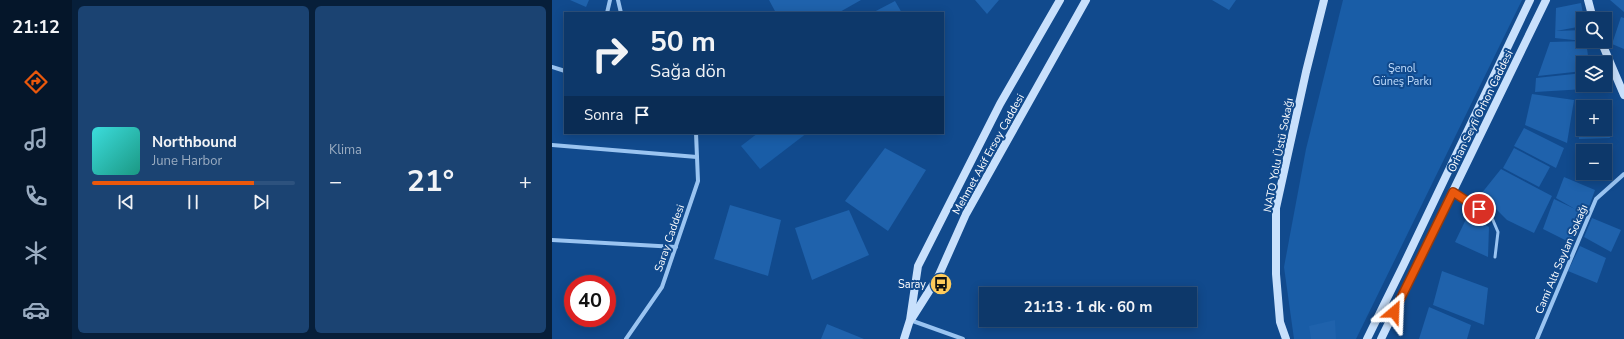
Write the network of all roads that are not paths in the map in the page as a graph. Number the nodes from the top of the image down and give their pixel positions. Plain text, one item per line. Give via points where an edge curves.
1 (610, 0) edge
2 (618, 0) edge
3 (1060, 0) edge
4 (1086, 0) edge
5 (1324, 0) edge
6 (1530, 0) edge
7 (1546, 0) edge
8 (1588, 0) edge
9 (607, 12) edge
10 (621, 12) edge
11 (1591, 12) edge
12 (1604, 48) edge
13 (552, 67) edge
14 (564, 71) edge
15 (1624, 95) edge
16 (696, 134) edge
17 (552, 145) edge
18 (697, 157) junction
19 (1624, 174) edge
20 (1453, 192) junction
21 (552, 240) edge
22 (676, 248) junction
23 (1495, 257) dead end
24 (910, 320) junction
25 (626, 339) edge
26 (904, 339) edge
27 (963, 339) edge
28 (1286, 339) edge
29 (1367, 339) edge
30 (1381, 339) edge
31 (1537, 339) edge

1 - 9 street
2 - 10 street
3 - 24 street, Mehmet Akif Ersoy Caddesi via 1000,104 918,266
4 - 24 street, Mehmet Akif Ersoy Caddesi via 966,214 938,277
5 - 28 street, NATO Yolu Üstü Sokağı via 1276,208 1276,274 1280,322
6 - 29 street
7 - 20 street, Orhan Seyfi Orhon Caddesi
8 - 11 street
12 - 15 street
13 - 14 street
16 - 18 street, Saray Caddesi
17 - 18 street
18 - 22 street, Saray Caddesi via 698,181
19 - 31 street, Cami Altı Saylan Sokağı via 1596,198
20 - 23 lane via 1492,218 1498,232
20 - 30 street, Orhan Seyfi Orhon Caddesi
21 - 22 street
22 - 25 street, Saray Caddesi via 662,287
24 - 26 street, Mehmet Akif Ersoy Caddesi
24 - 27 street

